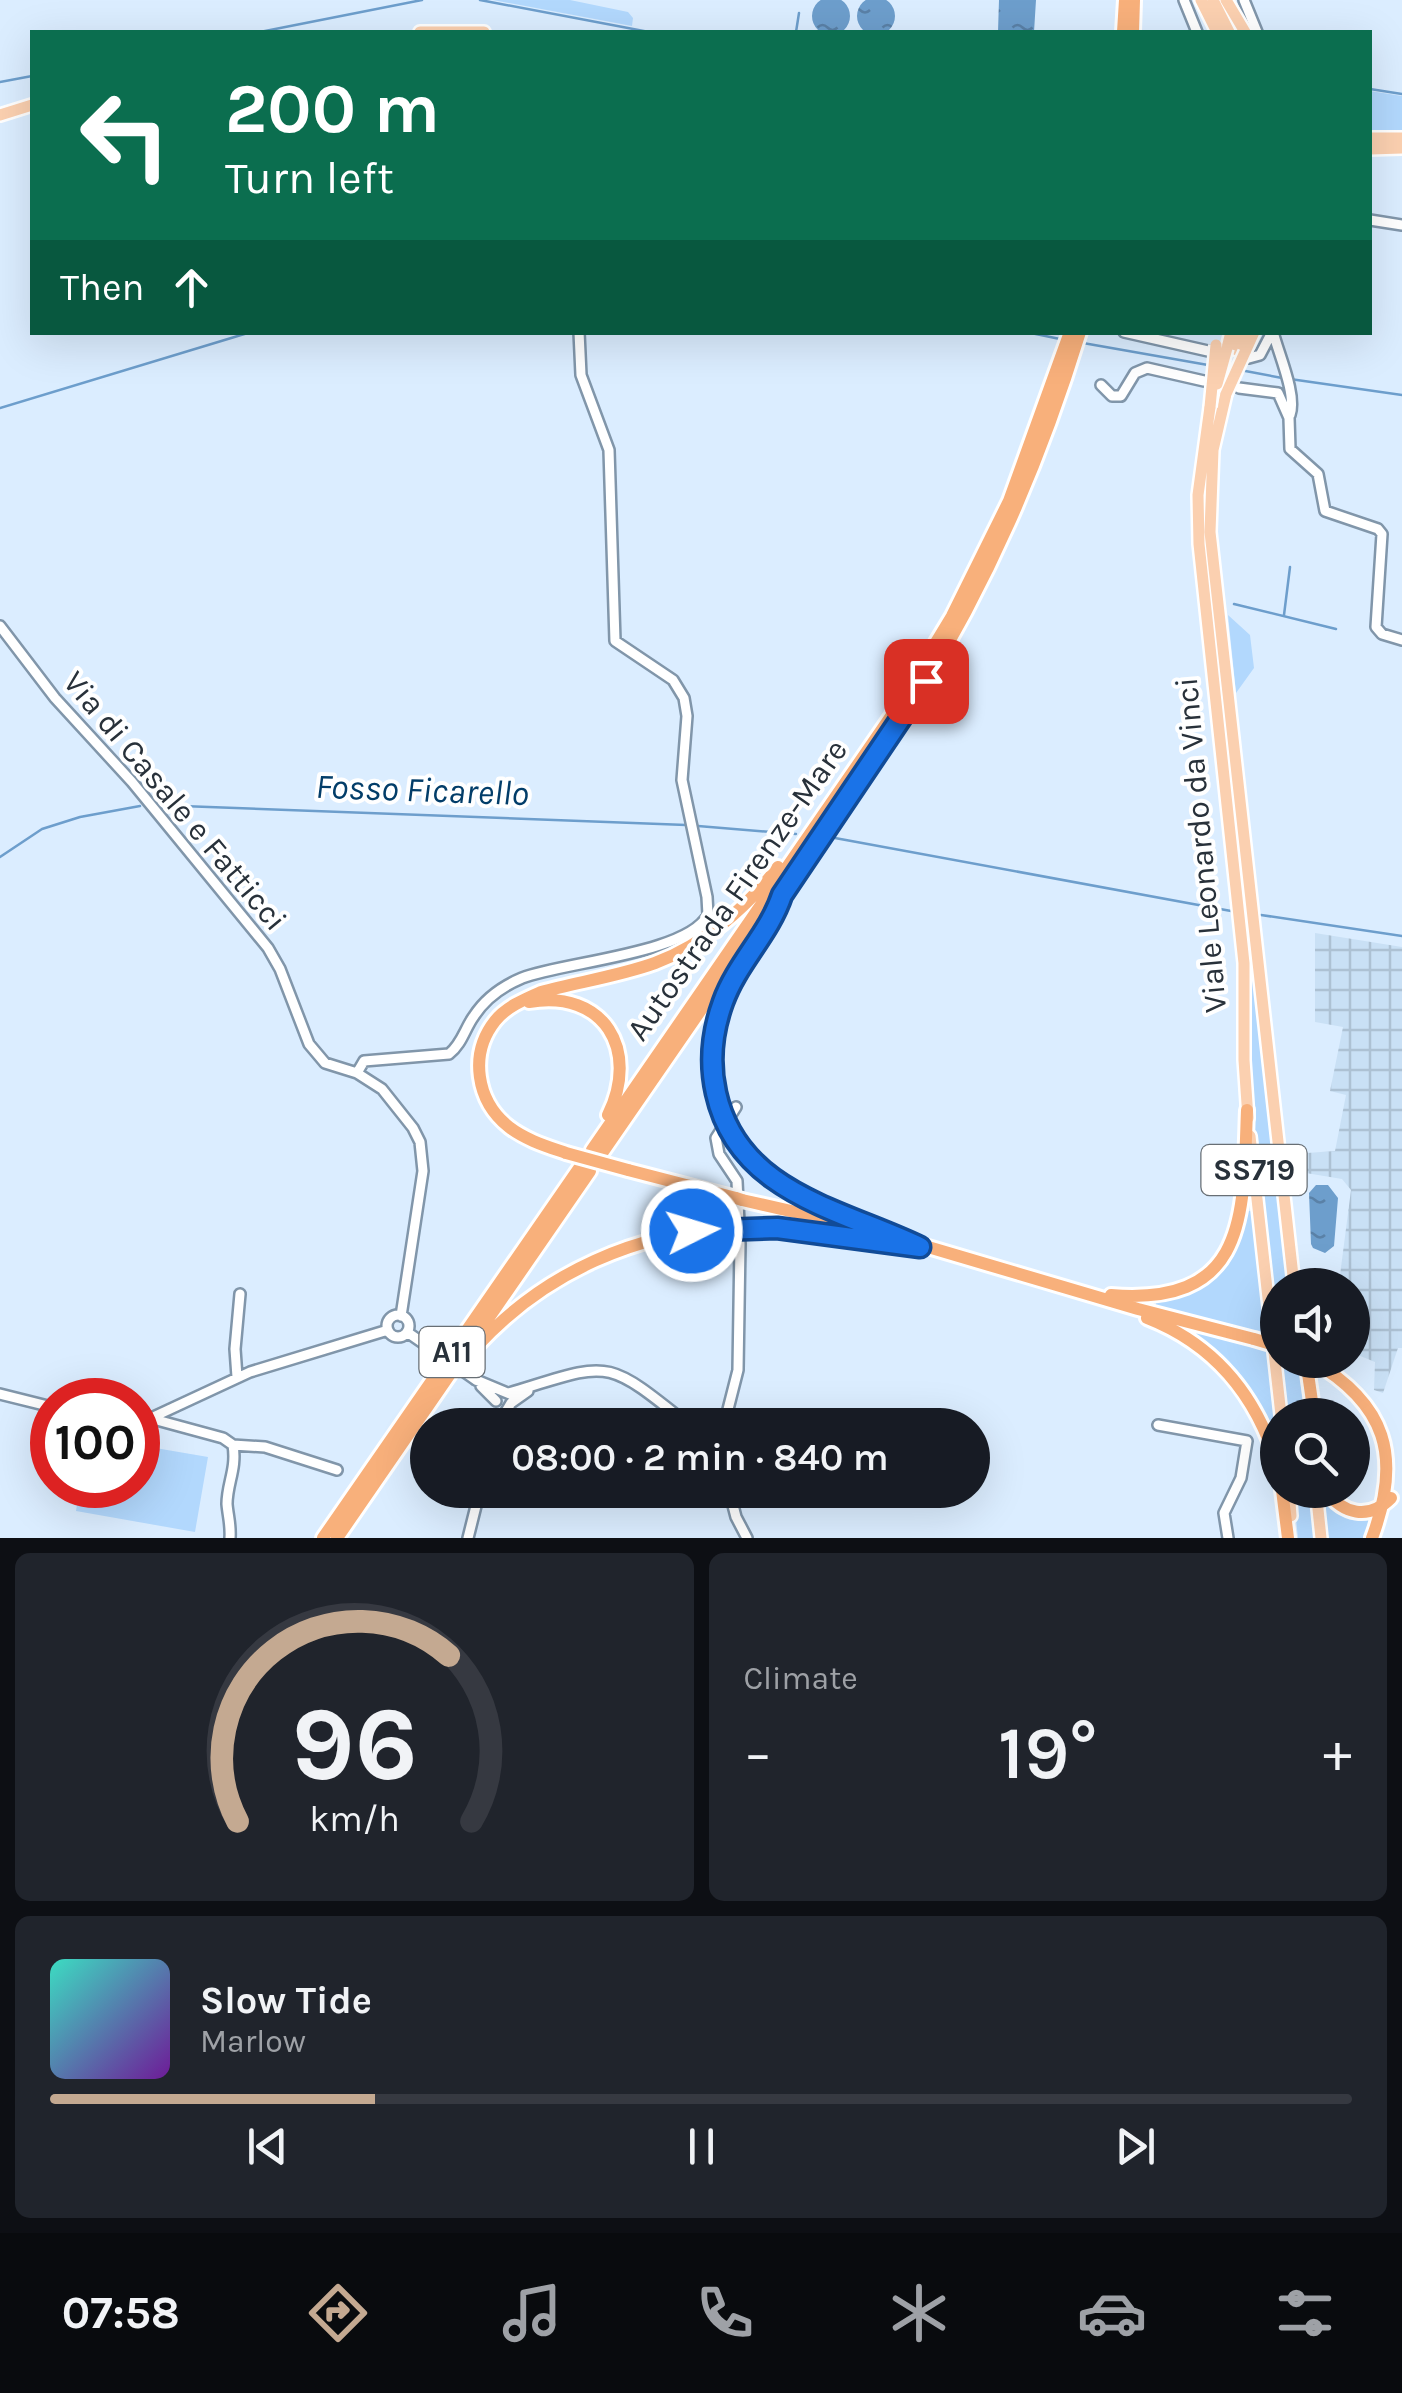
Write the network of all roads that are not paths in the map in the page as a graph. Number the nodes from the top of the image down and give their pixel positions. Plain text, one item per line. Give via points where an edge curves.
1 (1125, 0) edge
2 (1134, 0) edge
3 (1184, 0) edge
4 (1201, 0) edge
5 (1213, 0) edge
6 (1226, 0) edge
7 (1244, 0) edge
8 (1122, 30) edge
9 (1132, 30) edge
10 (1196, 30) edge
11 (1216, 30) edge
12 (1228, 30) edge
13 (1244, 30) edge
14 (1256, 30) edge
15 (30, 107) edge
16 (0, 115) edge
17 (1372, 138) edge
18 (1402, 138) edge
19 (1402, 148) edge
20 (1372, 149) edge
21 (1372, 220) edge
22 (1402, 225) edge
23 (579, 335) edge
24 (1069, 335) edge
25 (1079, 335) edge
26 (1144, 335) edge
27 (1270, 335) edge
28 (1273, 335) edge
29 (1228, 348) edge
30 (1063, 371) junction
31 (1204, 382) dead end
32 (1101, 385) dead end
33 (1239, 388) dead end
34 (1288, 418) junction
35 (0, 626) edge
36 (1402, 640) edge
37 (824, 813) junction
38 (782, 895) junction
39 (504, 1012) junction
40 (357, 1072) junction
41 (736, 1108) dead end
42 (1247, 1110) junction
43 (594, 1150) junction
44 (920, 1247) junction
45 (1292, 1268) edge
46 (1084, 1293) junction
47 (240, 1294) dead end
48 (402, 1316) junction
49 (388, 1330) junction
50 (408, 1332) junction
51 (1260, 1341) edge
52 (237, 1377) junction
53 (1336, 1378) edge
54 (440, 1390) junction
55 (0, 1394) edge
56 (1279, 1398) edge
57 (504, 1400) junction
58 (30, 1402) edge
59 (502, 1408) edge
60 (667, 1408) edge
61 (728, 1408) edge
62 (160, 1414) edge
63 (1260, 1416) edge
64 (160, 1421) edge
65 (1158, 1425) dead end
66 (233, 1446) junction
67 (337, 1470) dead end
68 (1396, 1493) junction
69 (476, 1508) edge
70 (734, 1508) edge
71 (1287, 1508) edge
72 (1318, 1508) edge
73 (1344, 1508) edge
74 (230, 1538) edge
75 (323, 1538) edge
76 (337, 1538) edge
77 (468, 1538) edge
78 (747, 1538) edge
79 (1228, 1538) edge
80 (1290, 1538) edge
81 (1321, 1538) edge
82 (1372, 1538) edge

1 - 8 highway
2 - 9 highway
3 - 10 street
4 - 11 main road
5 - 12 main road
6 - 13 main road
7 - 14 street
15 - 16 main road
17 - 18 main road
19 - 20 main road
21 - 22 street
23 - 40 street via 581,375 608,450 616,640 673,680 684,698 682,780 708,914 698,927 654,946 509,985 474,1015 449,1054 376,1059
24 - 30 highway, Autostrada Firenze-Mare
25 - 30 highway, Autostrada Firenze-Mare
26 - 29 street
27 - 29 street via 1260,355
28 - 34 street via 1292,392
29 - 42 main road, Viale Leonardo da Vinci / SS719, bridge via 1210,407 1199,544 1243,954
29 - 45 main road, Viale Leonardo da Vinci / SS719, bridge via 1226,394 1212,450 1210,532
30 - 37 highway, Autostrada Firenze-Mare via 974,575 902,699
30 - 38 highway, Autostrada Firenze-Mare via 1010,524 970,607
31 - 32 street via 1147,368 1135,373 1120,396
33 - 34 street via 1278,393
34 - 36 street via 1290,450 1318,474 1325,511 1382,534 1376,626
35 - 40 street, Via di Casale e Fatticci via 268,948 308,1044 325,1063
37 - 39 highway via 753,896 704,938 656,962 541,992
37 - 43 highway, Autostrada Firenze-Mare
38 - 43 highway, Autostrada Firenze-Mare
38 - 44 highway via 733,977 716,1023 712,1072 725,1123 776,1184
39 - 43 highway via 534,1001 570,1002 591,1011 614,1037 620,1084
39 - 44 highway, bridge via 487,1034 479,1074 488,1102 519,1134 566,1153
40 - 48 street, Via di Casale e Fatticci via 382,1088 413,1128 424,1157
41 - 61 street via 716,1138 738,1184 738,1370
42 - 46 highway via 1243,1209 1220,1262 1172,1293
42 - 56 main road, Viale Leonardo da Vinci / SS719
44 - 46 highway
44 - 54 highway via 740,1227 650,1240 570,1272 503,1320
46 - 51 highway, bridge
46 - 63 highway via 1170,1327 1220,1362
47 - 52 street
48 - 49 street via 389,1320
48 - 50 street
49 - 50 street via 397,1337
49 - 52 street
50 - 57 street, bridge
52 - 62 street
53 - 68 highway via 1382,1421 1399,1464
54 - 75 highway, A11 via 581,1168
54 - 76 highway, A11
55 - 58 street
57 - 59 street
57 - 60 street via 584,1370 628,1377
64 - 66 street
65 - 79 street via 1247,1441 1241,1478 1224,1513
66 - 67 street via 265,1447
66 - 74 street
68 - 73 highway via 1367,1512
68 - 82 highway
69 - 77 street
70 - 78 street
71 - 80 highway
72 - 81 main road

